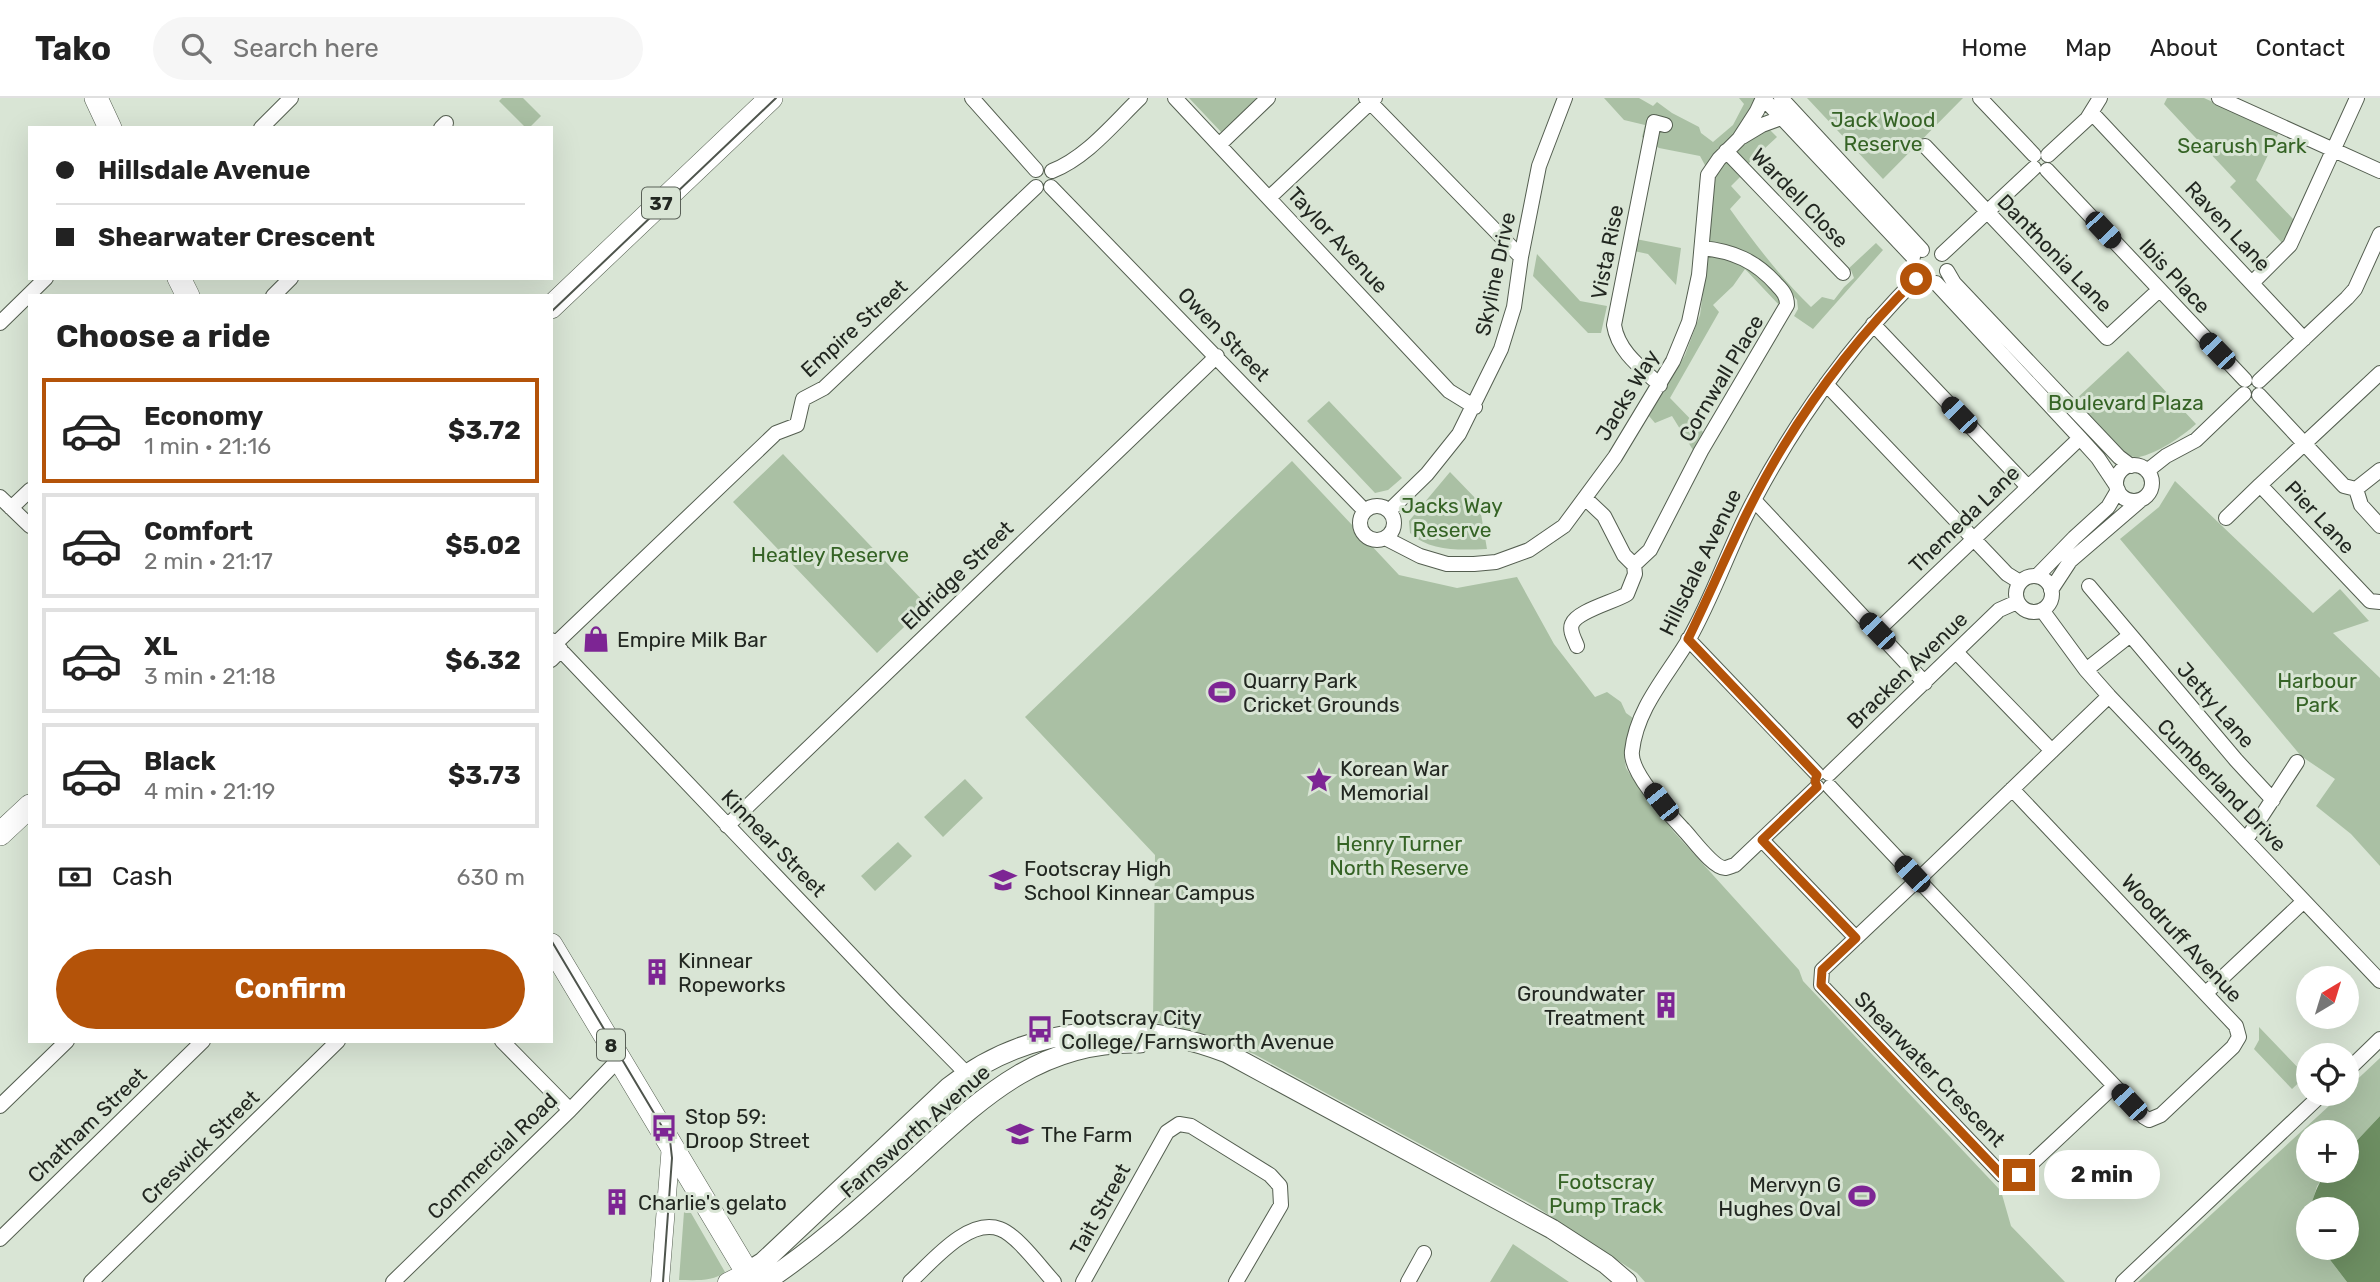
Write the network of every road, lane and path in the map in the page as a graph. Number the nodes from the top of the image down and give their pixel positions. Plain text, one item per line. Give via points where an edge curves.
1 (291, 98) edge
2 (771, 98) edge
3 (972, 98) edge
4 (1140, 98) edge
5 (1175, 98) edge
6 (1268, 98) edge
7 (1565, 98) edge
8 (1763, 98) edge
9 (1782, 98) edge
10 (1980, 98) edge
11 (2100, 98) edge
12 (2219, 98) edge
13 (2357, 98) edge
14 (1370, 99) edge
15 (99, 100) edge
16 (2092, 113) junction
17 (1781, 118) junction
18 (1665, 125) dead end
19 (109, 126) edge
20 (263, 126) edge
21 (1739, 139) junction
22 (1219, 145) junction
23 (1925, 146) dead end
24 (2333, 150) junction
25 (1726, 151) junction
26 (2041, 162) junction
27 (1036, 170) junction
28 (1052, 171) junction
29 (2380, 171) edge
30 (1036, 187) junction
31 (1051, 187) junction
32 (1270, 198) junction
33 (1988, 211) junction
34 (2380, 234) edge
35 (1702, 248) junction
36 (1918, 253) junction
37 (1942, 254) junction
38 (1521, 257) junction
39 (1947, 271) junction
40 (1843, 273) dead end
41 (1916, 279) junction
42 (44, 280) edge
43 (289, 280) edge
44 (2252, 283) junction
45 (1936, 284) junction
46 (2159, 290) junction
47 (30, 294) edge
48 (276, 294) edge
49 (28, 296) edge
50 (553, 305) edge
51 (0, 323) edge
52 (1873, 324) junction
53 (2304, 338) junction
54 (1217, 356) junction
55 (2380, 373) edge
56 (1826, 384) junction
57 (1660, 385) junction
58 (2252, 387) junction
59 (1475, 407) junction
60 (2080, 438) junction
61 (2305, 443) junction
62 (2131, 466) junction
63 (2380, 470) edge
64 (2147, 471) junction
65 (2260, 485) junction
66 (2117, 487) junction
67 (2028, 488) junction
68 (2356, 489) junction
69 (28, 492) edge
70 (0, 497) edge
71 (1586, 499) junction
72 (2142, 499) junction
73 (1754, 500) junction
74 (11, 508) junction
75 (1365, 511) junction
76 (1389, 512) junction
77 (2226, 519) dead end
78 (28, 524) edge
79 (2380, 526) edge
80 (1385, 538) junction
81 (1973, 539) junction
82 (1634, 565) junction
83 (2037, 576) junction
84 (2020, 582) junction
85 (2089, 586) dead end
86 (2051, 590) junction
87 (2017, 602) junction
88 (2380, 602) edge
89 (2042, 610) junction
90 (1877, 631) junction
91 (2129, 636) junction
92 (1688, 639) junction
93 (1577, 646) dead end
94 (555, 649) edge
95 (1957, 653) junction
96 (2086, 670) junction
97 (1926, 682) junction
98 (2109, 696) junction
99 (2052, 751) junction
100 (2297, 762) dead end
101 (1823, 781) junction
102 (2012, 789) junction
103 (2273, 800) junction
104 (28, 808) edge
105 (727, 826) junction
106 (0, 834) edge
107 (1762, 840) junction
108 (2246, 840) junction
109 (1726, 868) joint
110 (1918, 880) junction
111 (2304, 901) junction
112 (1856, 938) junction
113 (553, 948) edge
114 (2380, 982) edge
115 (2206, 993) junction
116 (2380, 1040) edge
117 (65, 1043) edge
118 (201, 1043) edge
119 (336, 1043) edge
120 (504, 1043) edge
121 (619, 1059) junction
122 (2359, 1060) edge
123 (967, 1074) junction
124 (1272, 1078) junction
125 (2115, 1086) junction
126 (986, 1094) junction
127 (0, 1106) edge
128 (2309, 1106) edge
129 (570, 1110) junction
130 (888, 1144) junction
131 (671, 1145) junction
132 (908, 1165) junction
133 (848, 1183) junction
134 (866, 1203) junction
135 (0, 1239) edge
136 (1424, 1253) dead end
137 (748, 1280) edge
138 (91, 1282) edge
139 (393, 1282) edge
140 (660, 1282) edge
141 (910, 1282) edge
142 (1054, 1282) edge
143 (1083, 1282) edge
144 (1236, 1282) edge
145 (1408, 1282) edge
146 (1627, 1282) edge
147 (2123, 1282) edge

1 - 20 street
2 - 50 main road, 37
3 - 27 street
4 - 28 street via 1080,155
5 - 22 street, Taylor Avenue
6 - 22 street
7 - 38 street, Skyline Drive via 1539,166
8 - 17 street
8 - 21 street, Jacks Way
9 - 36 street
10 - 26 street, Ibis Place
11 - 16 street
12 - 24 street
13 - 24 street
14 - 32 street
14 - 38 street
15 - 19 main road
16 - 26 street
16 - 44 street, Raven Lane
17 - 21 street
17 - 36 street
18 - 57 street, Vista Rise via 1654,122 1614,325 1616,340
21 - 25 street, Jacks Way
22 - 32 street, Taylor Avenue
23 - 33 street, Danthonia Lane
24 - 29 street
24 - 44 street via 2291,243
25 - 35 street, Jacks Way via 1708,175
25 - 40 street, Wardell Close
26 - 33 street
26 - 46 street, Ibis Place
27 - 28 street via 1046,167
27 - 30 street via 1032,180
28 - 31 street via 1055,181
30 - 31 street
30 - 94 street, Empire Street via 824,388 803,399 797,425 776,433
31 - 54 street, Owen Street
32 - 59 street, Taylor Avenue via 1449,391
33 - 37 street
33 - 46 street, Danthonia Lane via 2107,338
34 - 53 street via 2355,289
35 - 57 street, Jacks Way via 1689,322
35 - 82 street, Cornwall Place via 1756,264 1784,293 1787,305 1701,451 1650,550
36 - 37 street via 1935,249
36 - 41 street via 1911,270
37 - 39 street
38 - 59 street, Skyline Drive via 1514,306 1501,349
39 - 45 street
39 - 62 street
41 - 45 street
41 - 52 street, Hillsdale Avenue
42 - 47 street
43 - 48 street
44 - 53 street, Raven Lane
45 - 60 street
46 - 58 street, Ibis Place
49 - 51 street
52 - 56 street, Hillsdale Avenue
52 - 67 street
53 - 58 street
54 - 75 street, Owen Street
54 - 105 street, Eldridge Street
55 - 61 street, Pier Lane
56 - 73 street, Hillsdale Avenue via 1782,448
56 - 81 street
57 - 71 street, Jacks Way
58 - 61 street, Ibis Place
58 - 64 street via 2196,440
59 - 76 street, Skyline Drive via 1427,474
60 - 66 street
60 - 67 street, Themeda Lane
61 - 65 street, Pier Lane
61 - 68 street, Ibis Place via 2344,486
62 - 64 street
62 - 66 street via 2120,472
63 - 68 street
64 - 72 street via 2151,488
65 - 77 street, Pier Lane
65 - 88 street, Pier Lane via 2370,601
66 - 72 street via 2121,496
66 - 83 street via 2098,517
67 - 81 street, Themeda Lane
68 - 79 street via 2361,505
69 - 74 street
70 - 74 street
71 - 80 street, Jacks Way via 1564,526 1529,550 1496,562 1447,564
71 - 82 street via 1604,516
72 - 86 street via 2080,551
73 - 90 street
73 - 92 street, Hillsdale Avenue
74 - 78 street
75 - 76 street via 1376,507
75 - 80 street via 1360,520 1362,532 1371,540
76 - 80 street via 1393,528
81 - 84 street
81 - 90 street, Themeda Lane
82 - 93 street, Cornwall Place via 1626,594 1574,621 1571,629
83 - 84 street
83 - 86 street
84 - 87 street
85 - 91 street, Jetty Lane
86 - 89 street via 2050,602
87 - 89 street via 2028,611
87 - 95 street, Bracken Avenue via 1999,610
89 - 96 street, Cumberland Drive
90 - 97 street
91 - 96 street
91 - 103 street, Jetty Lane
92 - 101 street, Woodruff Avenue
92 - 109 street, Hillsdale Avenue via 1658,683 1639,722 1631,753 1634,767 1677,823 1716,865
94 - 105 street, Kinnear Street
95 - 97 street, Bracken Avenue
95 - 99 street
96 - 98 street, Cumberland Drive
97 - 101 street, Bracken Avenue
98 - 99 street, Shearwater Crescent
98 - 108 street, Cumberland Drive
99 - 102 street, Shearwater Crescent
100 - 103 street
101 - 107 street, Bracken Avenue
101 - 110 street, Woodruff Avenue
102 - 110 street, Shearwater Crescent
102 - 115 street, Woodruff Avenue
103 - 108 street
104 - 106 main road
105 - 123 street, Kinnear Street
107 - 109 street, Bracken Avenue
107 - 112 street
108 - 111 street, Cumberland Drive
110 - 112 street, Shearwater Crescent
110 - 125 street, Woodruff Avenue
111 - 114 street, Cumberland Drive
111 - 115 street
112 - 125 street, Shearwater Crescent via 1822,970 1821,985 2002,1175 2019,1175
113 - 121 main road, 8
115 - 125 street, Woodruff Avenue via 2236,1026 2239,1037 2233,1047 2156,1119 2144,1118
116 - 122 street
117 - 127 street
118 - 135 street, Chatham Street
119 - 138 street, Creswick Street
120 - 129 street
121 - 129 street, Commercial Road
121 - 131 main road, 8
123 - 124 main road, Farnsworth Avenue via 1037,1041 1116,1030 1202,1044
123 - 126 main road
123 - 130 main road, Farnsworth Avenue
124 - 126 main road, Farnsworth Avenue via 1193,1050 1123,1043 1059,1056
124 - 146 main road, Farnsworth Avenue via 1552,1228
126 - 132 main road, Farnsworth Avenue
128 - 147 street
129 - 139 street, Commercial Road
130 - 132 main road
130 - 133 main road, Farnsworth Avenue
131 - 137 main road, 8
131 - 140 street
132 - 134 main road, Farnsworth Avenue
133 - 134 main road
133 - 137 main road, Farnsworth Avenue
134 - 137 main road, Farnsworth Avenue via 825,1239
136 - 145 street
141 - 142 street via 958,1238 979,1227 1000,1229 1013,1238
143 - 144 street, Tait Street via 1167,1132 1179,1124 1191,1126 1270,1175 1280,1186 1281,1205

